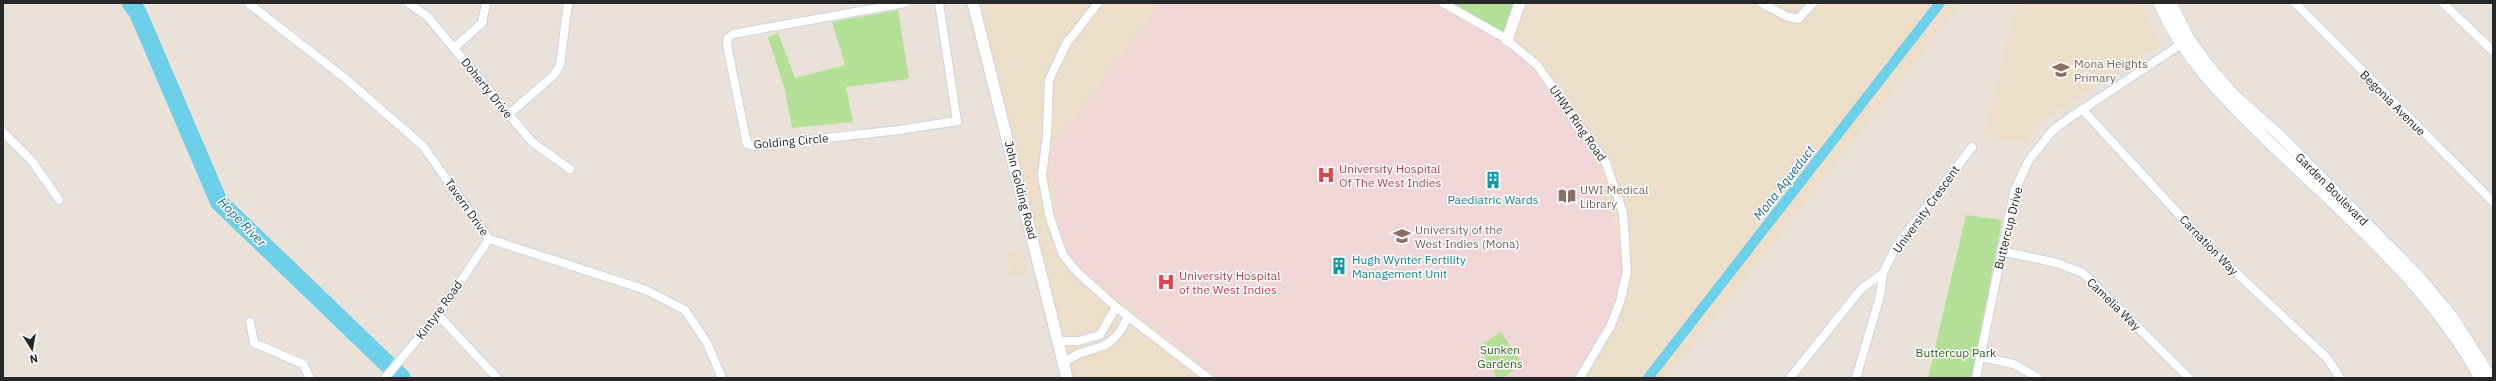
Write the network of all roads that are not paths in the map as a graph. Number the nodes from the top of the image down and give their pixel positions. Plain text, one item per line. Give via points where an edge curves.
1 (248, 3) edge
2 (408, 3) edge
3 (486, 3) edge
4 (568, 3) edge
5 (905, 3) edge
6 (939, 3) edge
7 (973, 3) edge
8 (1098, 3) edge
9 (1444, 3) edge
10 (1520, 3) edge
11 (1761, 3) edge
12 (1813, 3) edge
13 (2159, 3) edge
14 (2171, 3) edge
15 (2295, 3) edge
16 (2444, 3) edge
17 (1507, 40) junction
18 (2185, 42) junction
19 (455, 48) junction
20 (2493, 51) edge
21 (2082, 109) junction
22 (508, 114) junction
23 (3, 132) edge
24 (1972, 147) dead end
25 (570, 169) dead end
26 (59, 200) dead end
27 (2493, 202) edge
28 (489, 239) junction
29 (2001, 251) junction
30 (1883, 273) junction
31 (1116, 307) junction
32 (438, 315) junction
33 (1128, 316) junction
34 (250, 322) dead end
35 (1058, 341) junction
36 (1981, 357) junction
37 (1064, 363) junction
38 (310, 378) edge
39 (385, 378) edge
40 (498, 378) edge
41 (722, 378) edge
42 (1067, 378) edge
43 (1208, 378) edge
44 (1580, 378) edge
45 (1790, 378) edge
46 (1856, 378) edge
47 (1976, 378) edge
48 (2038, 378) edge
49 (2189, 378) edge
50 (2340, 378) edge
51 (2480, 378) edge
52 (2491, 378) edge

1 - 28 street, Tavern Drive via 346,79 423,146
2 - 19 street, Doherty Drive via 427,16
3 - 19 street via 482,23
4 - 22 street via 560,65 554,75
5 - 6 street, Golding Circle via 733,34 728,38 727,45 747,144 754,146 884,132 957,121
7 - 35 street, John Golding Road
8 - 31 street via 1066,44 1049,80 1042,176 1050,218 1063,256
9 - 17 street, UHWI Ring Road
10 - 17 street
11 - 12 street via 1788,17 1798,18
13 - 18 street, Garden Boulevard
14 - 18 street, Garden Boulevard
15 - 27 street, Begonia Avenue
16 - 20 street
17 - 44 street, UHWI Ring Road via 1537,64 1578,121 1606,163 1623,213 1627,272 1620,302 1611,326
18 - 21 street, Buttercup Drive
18 - 51 street, Garden Boulevard via 2233,106 2401,272 2446,324
18 - 52 street, Garden Boulevard via 2233,94 2280,136 2420,278 2453,318
19 - 22 street, Doherty Drive
21 - 29 street, Buttercup Drive via 2052,131 2029,160 2014,192
21 - 50 street, Carnation Way via 2211,249 2326,358
22 - 25 street, Doherty Drive via 532,142
23 - 26 street via 32,161
24 - 30 street, University Crescent via 1896,247
28 - 32 street, Kintyre Road
28 - 41 street, Tavern Drive via 646,290 685,310 707,343
29 - 36 street, Buttercup Drive
29 - 49 street, Camelia Way via 2057,263 2084,273
30 - 45 street, University Crescent via 1862,289
30 - 46 street, University Crescent via 1880,296
31 - 33 street
31 - 35 street via 1100,334 1078,341
32 - 39 street, Kintyre Road
32 - 40 street
33 - 37 street via 1120,331 1108,344 1070,358
33 - 43 street
34 - 38 street via 254,343 303,364
35 - 37 street, John Golding Road
36 - 47 street, Buttercup Drive
36 - 48 street via 2014,364
37 - 42 street, John Golding Road

